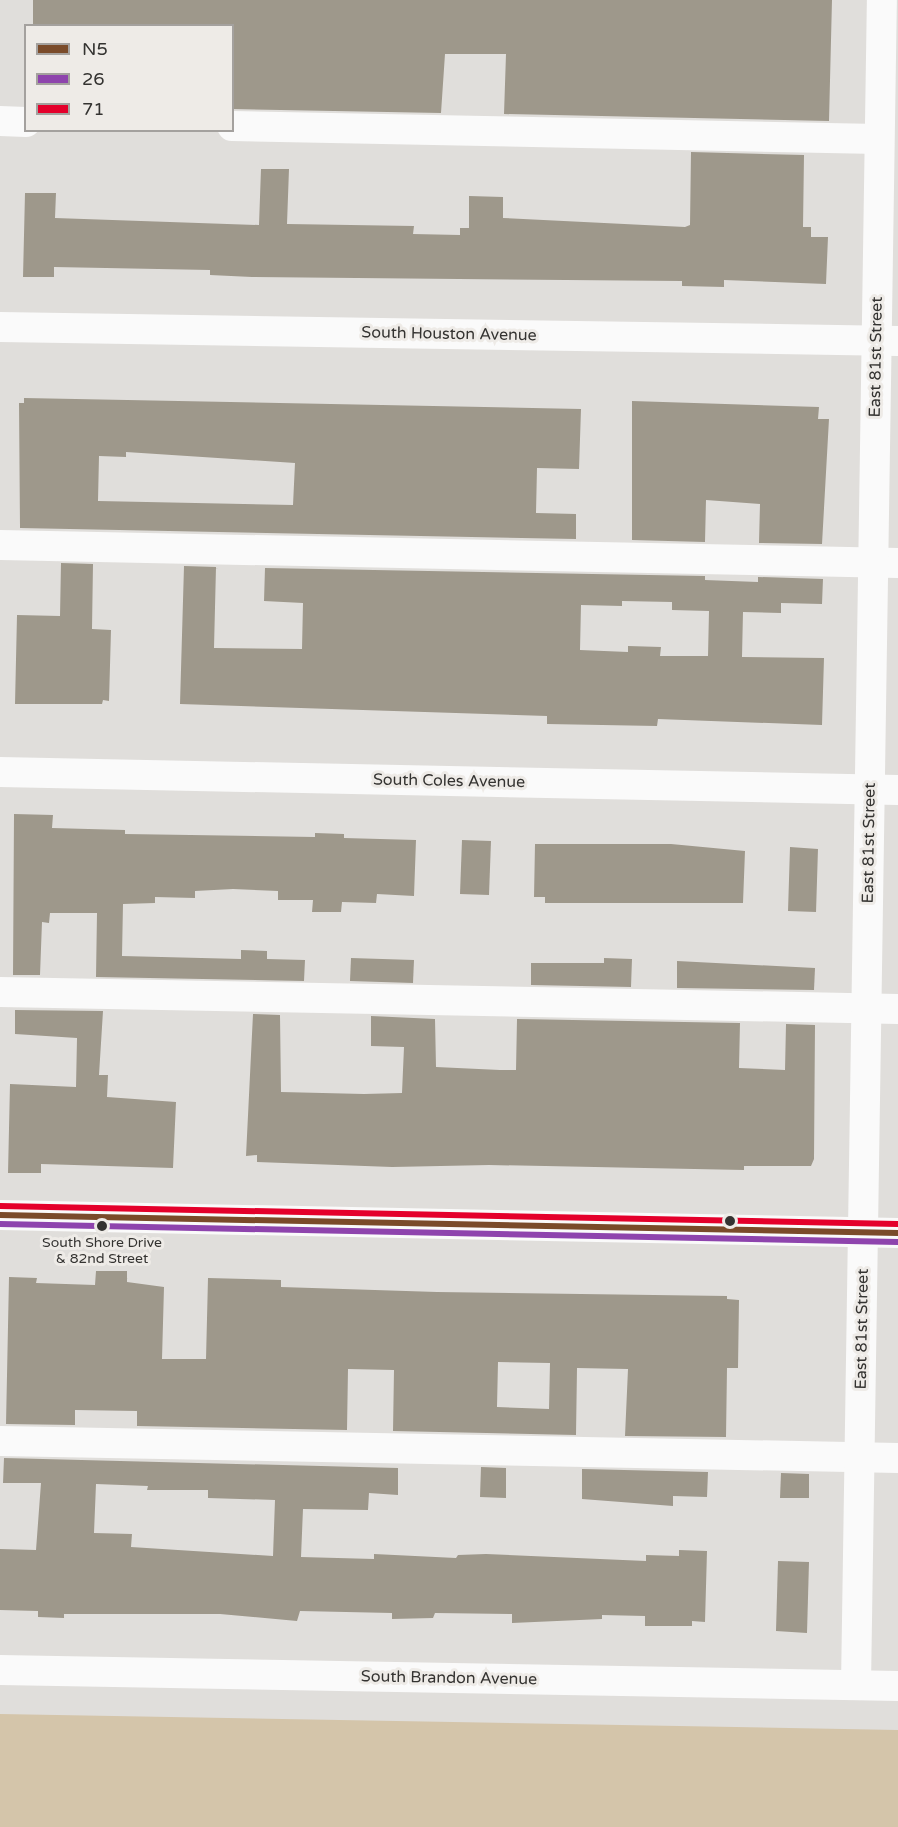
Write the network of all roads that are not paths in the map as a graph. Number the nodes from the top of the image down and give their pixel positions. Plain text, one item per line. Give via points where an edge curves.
1 (882, 0) edge
2 (0, 121) edge
3 (24, 122) edge
4 (234, 126) edge
5 (879, 139) junction
6 (0, 327) edge
7 (887, 341) edge
8 (0, 545) edge
9 (886, 563) edge
10 (0, 772) edge
11 (884, 789) edge
12 (0, 992) edge
13 (866, 1009) junction
14 (898, 1009) edge
15 (0, 1215) edge
16 (863, 1232) junction
17 (898, 1233) edge
18 (0, 1441) edge
19 (860, 1458) junction
20 (898, 1458) edge
21 (0, 1670) edge
22 (856, 1685) junction
23 (898, 1686) edge

1 - 5 street, East 81st Street
2 - 3 street
4 - 5 street
5 - 7 street, East 81st Street
6 - 7 street, South Houston Avenue
7 - 9 street, East 81st Street
8 - 9 street
9 - 11 street, East 81st Street
10 - 11 street, South Coles Avenue
11 - 13 street, East 81st Street
12 - 13 street
13 - 14 street
13 - 16 street, East 81st Street
15 - 16 street
16 - 17 street
16 - 19 street, East 81st Street
18 - 19 street
19 - 20 street
19 - 22 street, East 81st Street
21 - 22 street, South Brandon Avenue
22 - 23 street, South Brandon Avenue

